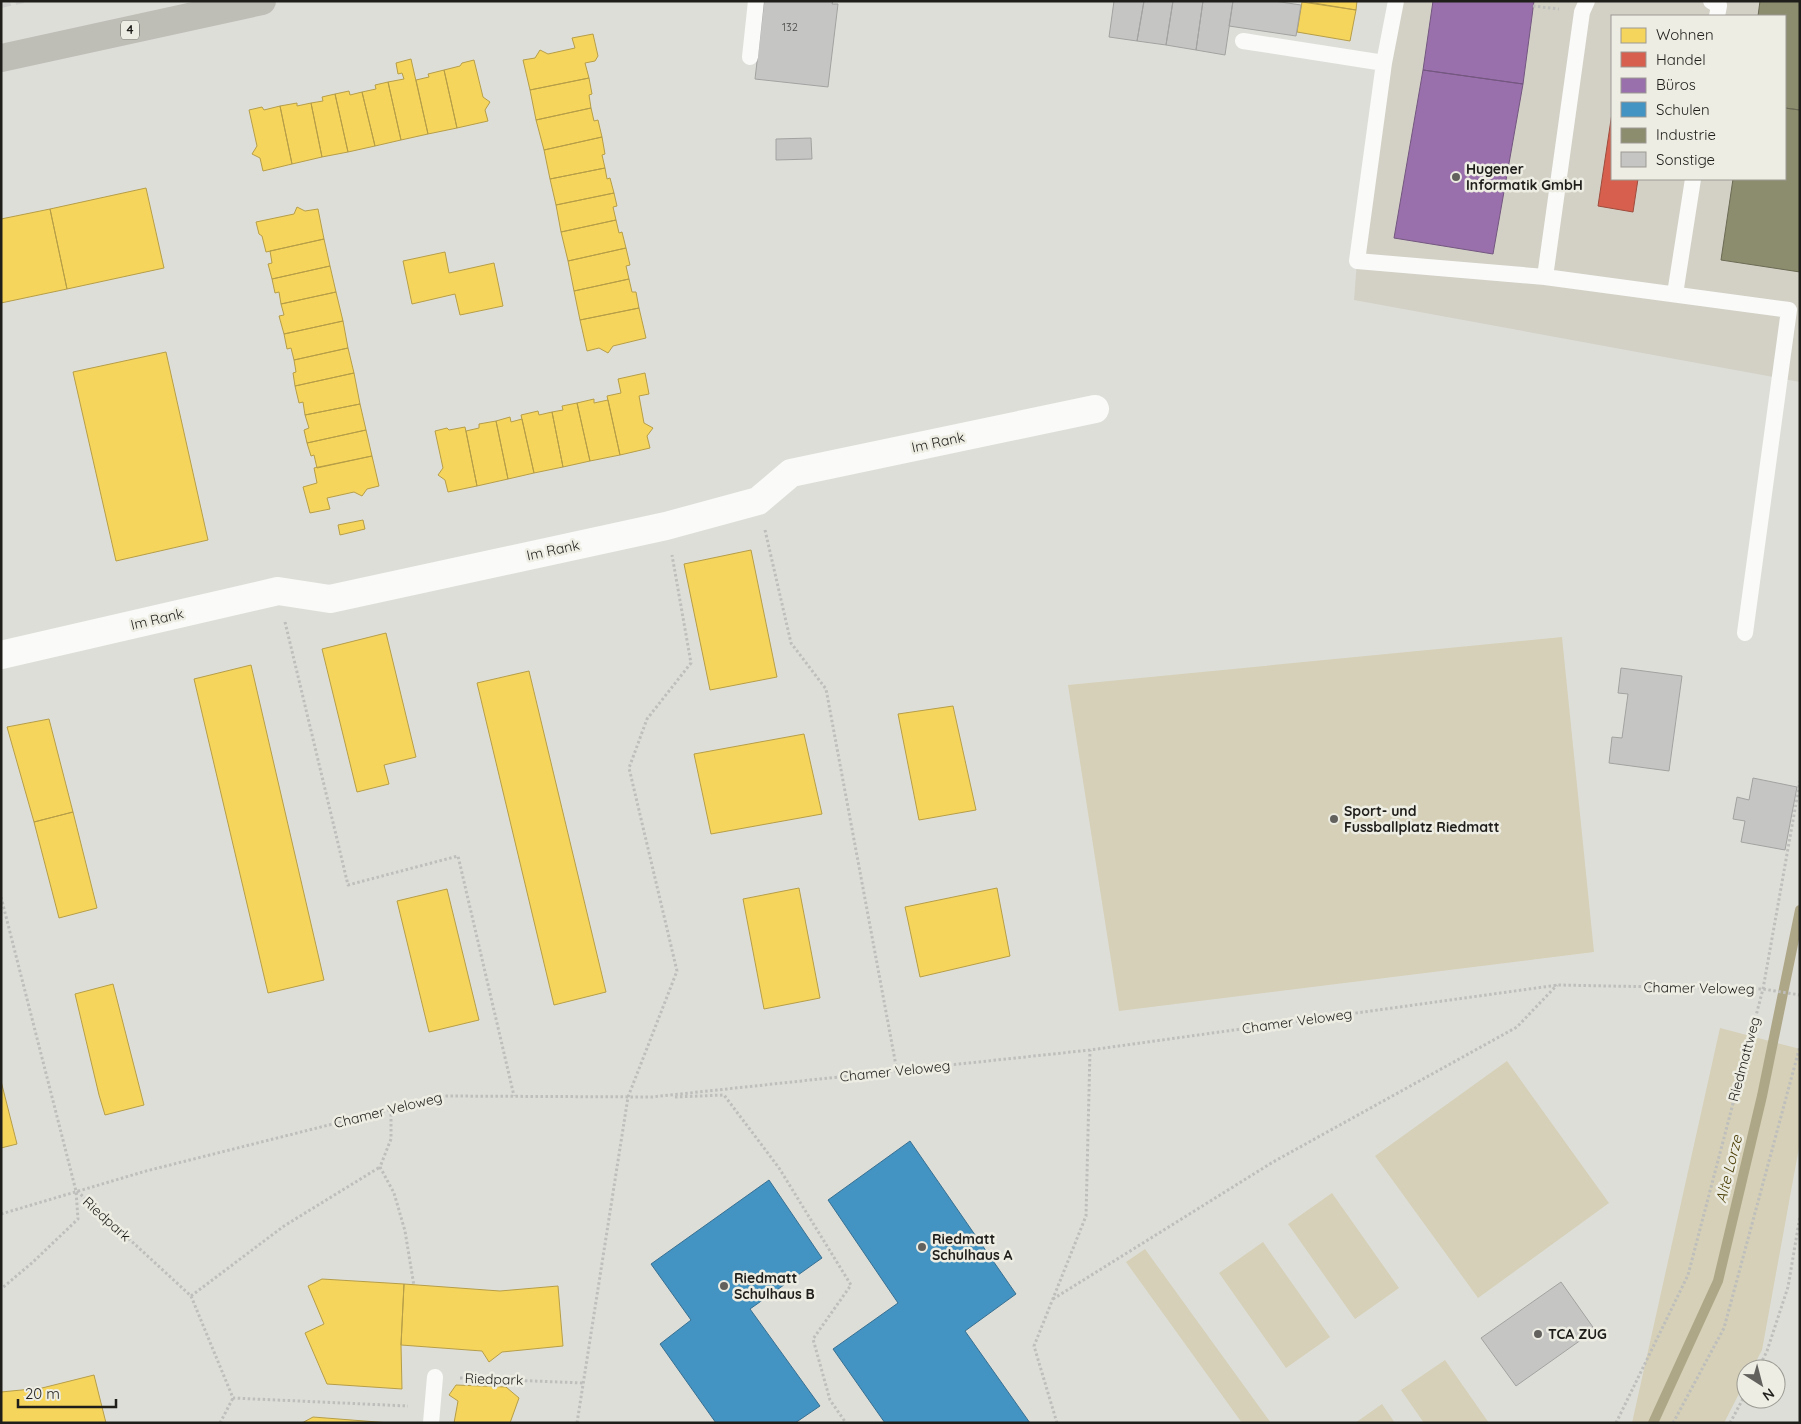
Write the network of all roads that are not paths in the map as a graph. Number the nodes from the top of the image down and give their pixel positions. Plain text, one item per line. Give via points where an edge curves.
1 (262, 1) edge
2 (756, 1) edge
3 (1396, 1) edge
4 (1587, 1) edge
5 (1711, 1) edge
6 (1717, 15) edge
7 (1243, 41) dead end
8 (750, 57) dead end
9 (1, 58) edge
10 (1384, 63) junction
11 (1693, 180) edge
12 (1545, 276) junction
13 (1675, 294) junction
14 (1794, 310) edge
15 (1095, 409) dead end
16 (1745, 633) dead end
17 (1, 655) edge
18 (435, 1376) road end
19 (431, 1415) edge

1 - 9 main road, 4
2 - 8 lane
3 - 10 lane
4 - 12 lane via 1582,12
5 - 6 lane via 1719,6
7 - 10 lane
10 - 12 lane via 1357,261
11 - 13 lane
12 - 13 lane
13 - 14 lane
14 - 16 lane
15 - 17 street, Im Rank via 791,473 758,501 666,526 330,599 278,591
18 - 19 lane

